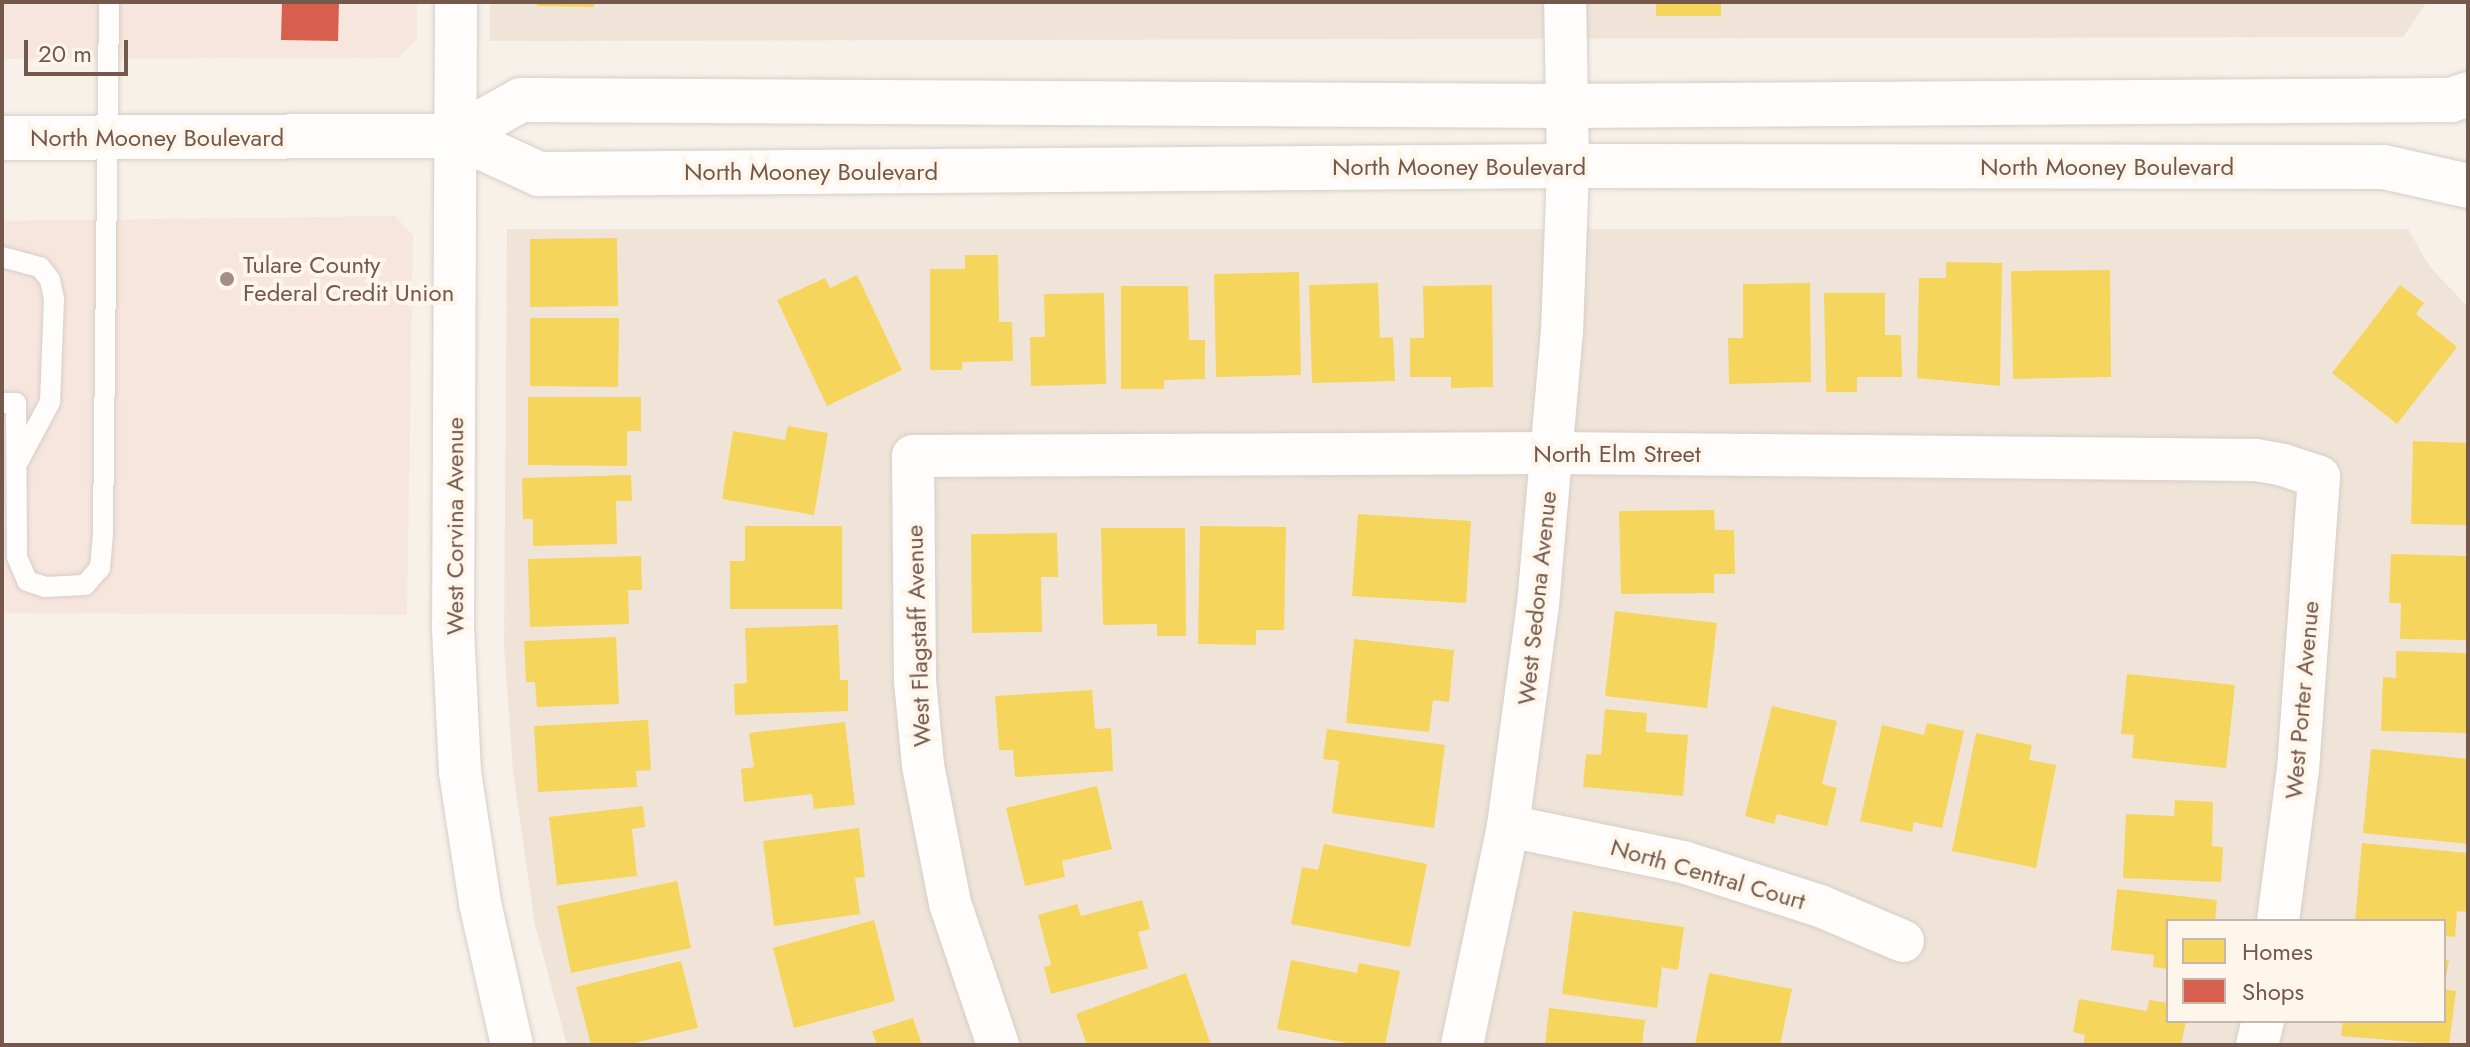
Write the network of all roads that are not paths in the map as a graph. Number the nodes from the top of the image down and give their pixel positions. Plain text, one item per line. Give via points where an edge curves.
1 (109, 2) edge
2 (456, 2) edge
3 (1565, 2) edge
4 (2468, 94) edge
5 (1567, 106) junction
6 (456, 136) junction
7 (2, 138) edge
8 (107, 139) junction
9 (1568, 166) junction
10 (2468, 186) edge
11 (2, 257) edge
12 (2, 403) edge
13 (1553, 453) junction
14 (913, 456) joint
15 (16, 467) junction
16 (2319, 477) joint
17 (9, 530) edge
18 (1508, 826) junction
19 (2278, 919) edge
20 (1903, 941) dead end
21 (2262, 1023) edge
22 (512, 1045) edge
23 (998, 1045) edge
24 (1462, 1045) edge
25 (2257, 1045) edge

1 - 8 lane
2 - 6 street, West Corvina Avenue
3 - 5 street, West Sedona Avenue
4 - 5 street, North Mooney Boulevard via 2437,100
5 - 6 street, North Mooney Boulevard via 521,100
5 - 9 street, West Sedona Avenue
6 - 8 street, North Mooney Boulevard
6 - 9 street, North Mooney Boulevard via 539,174
6 - 22 street, West Corvina Avenue via 453,629 460,772 480,903
7 - 8 street, North Mooney Boulevard
8 - 17 lane via 100,568 85,585 45,587 27,581
9 - 10 street, North Mooney Boulevard via 2384,167
9 - 13 street, West Sedona Avenue
11 - 15 lane via 40,267 54,299 50,402
12 - 15 lane via 16,403
13 - 14 street, North Elm Street
13 - 16 street, North Elm Street via 2256,460
13 - 18 street, West Sedona Avenue
14 - 23 street, West Flagstaff Avenue via 915,681 923,765 950,903
15 - 17 lane
16 - 19 street, West Porter Avenue via 2298,769
18 - 20 street, North Central Court via 1683,862 1820,906
18 - 24 street, West Sedona Avenue
21 - 25 street

